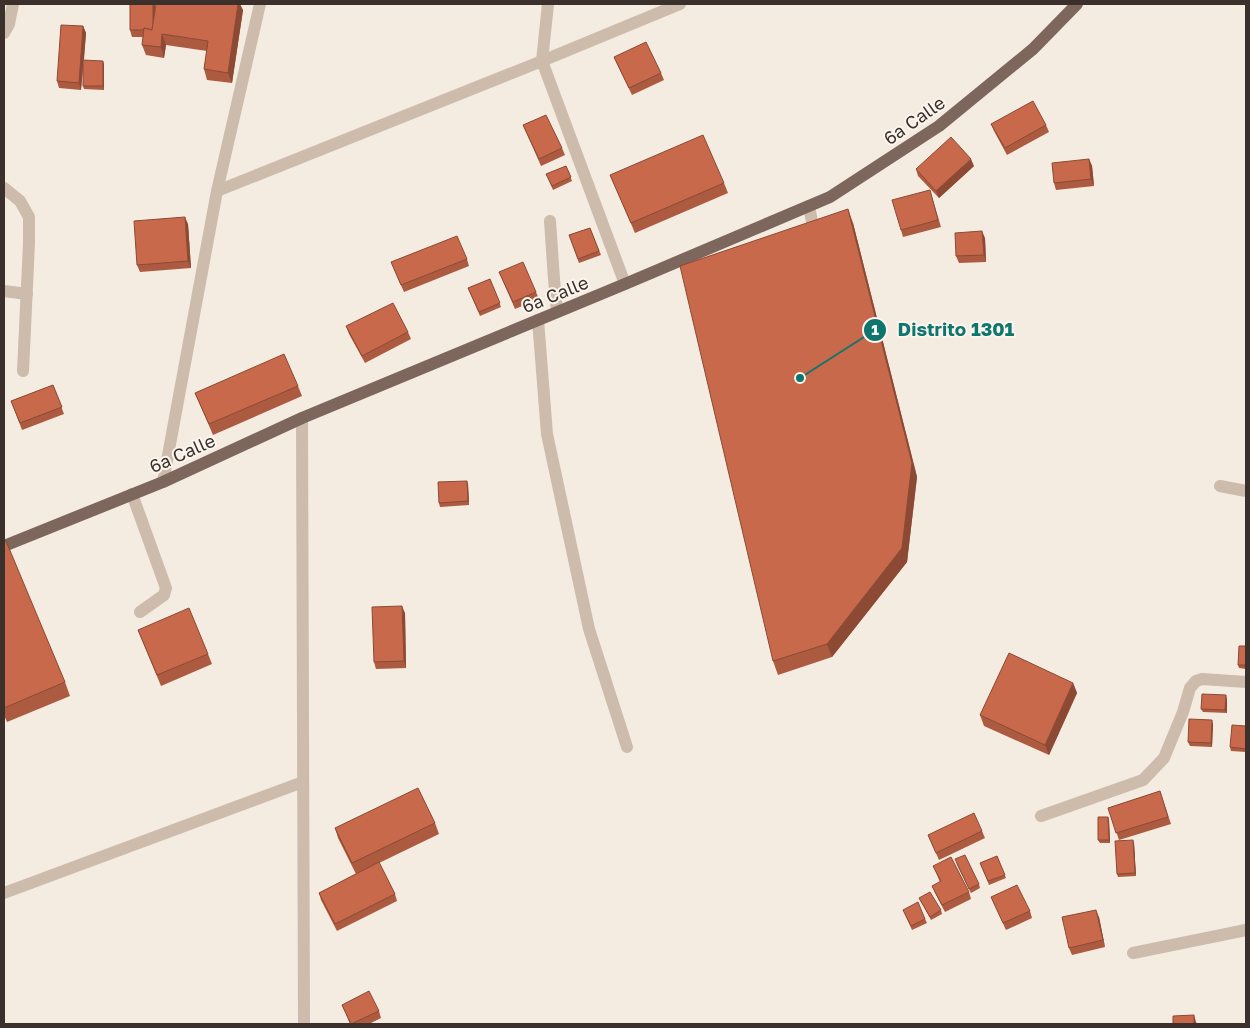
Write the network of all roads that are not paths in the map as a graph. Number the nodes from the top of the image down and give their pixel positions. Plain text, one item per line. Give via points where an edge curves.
1 (13, 4) edge
2 (260, 4) edge
3 (548, 4) edge
4 (680, 4) edge
5 (1077, 4) edge
6 (4, 33) edge
7 (542, 61) junction
8 (4, 188) edge
9 (217, 191) junction
10 (809, 206) junction
11 (550, 221) dead end
12 (817, 246) edge
13 (625, 284) junction
14 (4, 291) edge
15 (26, 294) junction
16 (557, 312) junction
17 (538, 320) junction
18 (23, 371) dead end
19 (302, 418) junction
20 (163, 482) junction
21 (1220, 486) dead end
22 (1246, 491) edge
23 (132, 494) junction
24 (4, 546) edge
25 (140, 612) dead end
26 (1246, 682) edge
27 (627, 747) dead end
28 (303, 782) junction
29 (1041, 816) dead end
30 (4, 893) edge
31 (1246, 930) edge
32 (1133, 953) dead end
33 (304, 1024) edge

1 - 6 street
2 - 9 street
3 - 7 street
4 - 7 street
5 - 10 main road, 6a Calle via 1033,49 939,126 830,197
7 - 9 street
7 - 13 street
8 - 15 street via 20,200 29,217
9 - 20 street
10 - 12 street
10 - 13 main road, 6a Calle
11 - 16 street
13 - 16 main road, 6a Calle
14 - 15 street
15 - 18 street
16 - 17 main road, 6a Calle
17 - 19 main road, 6a Calle
17 - 27 street via 548,434 589,629
19 - 20 main road, 6a Calle
19 - 28 street
20 - 23 main road, 6a Calle
21 - 22 street
23 - 24 main road, 6a Calle
23 - 25 street via 166,588 164,595
26 - 29 street via 1196,681 1190,688 1164,758 1143,780
28 - 30 street
28 - 33 street
31 - 32 street

